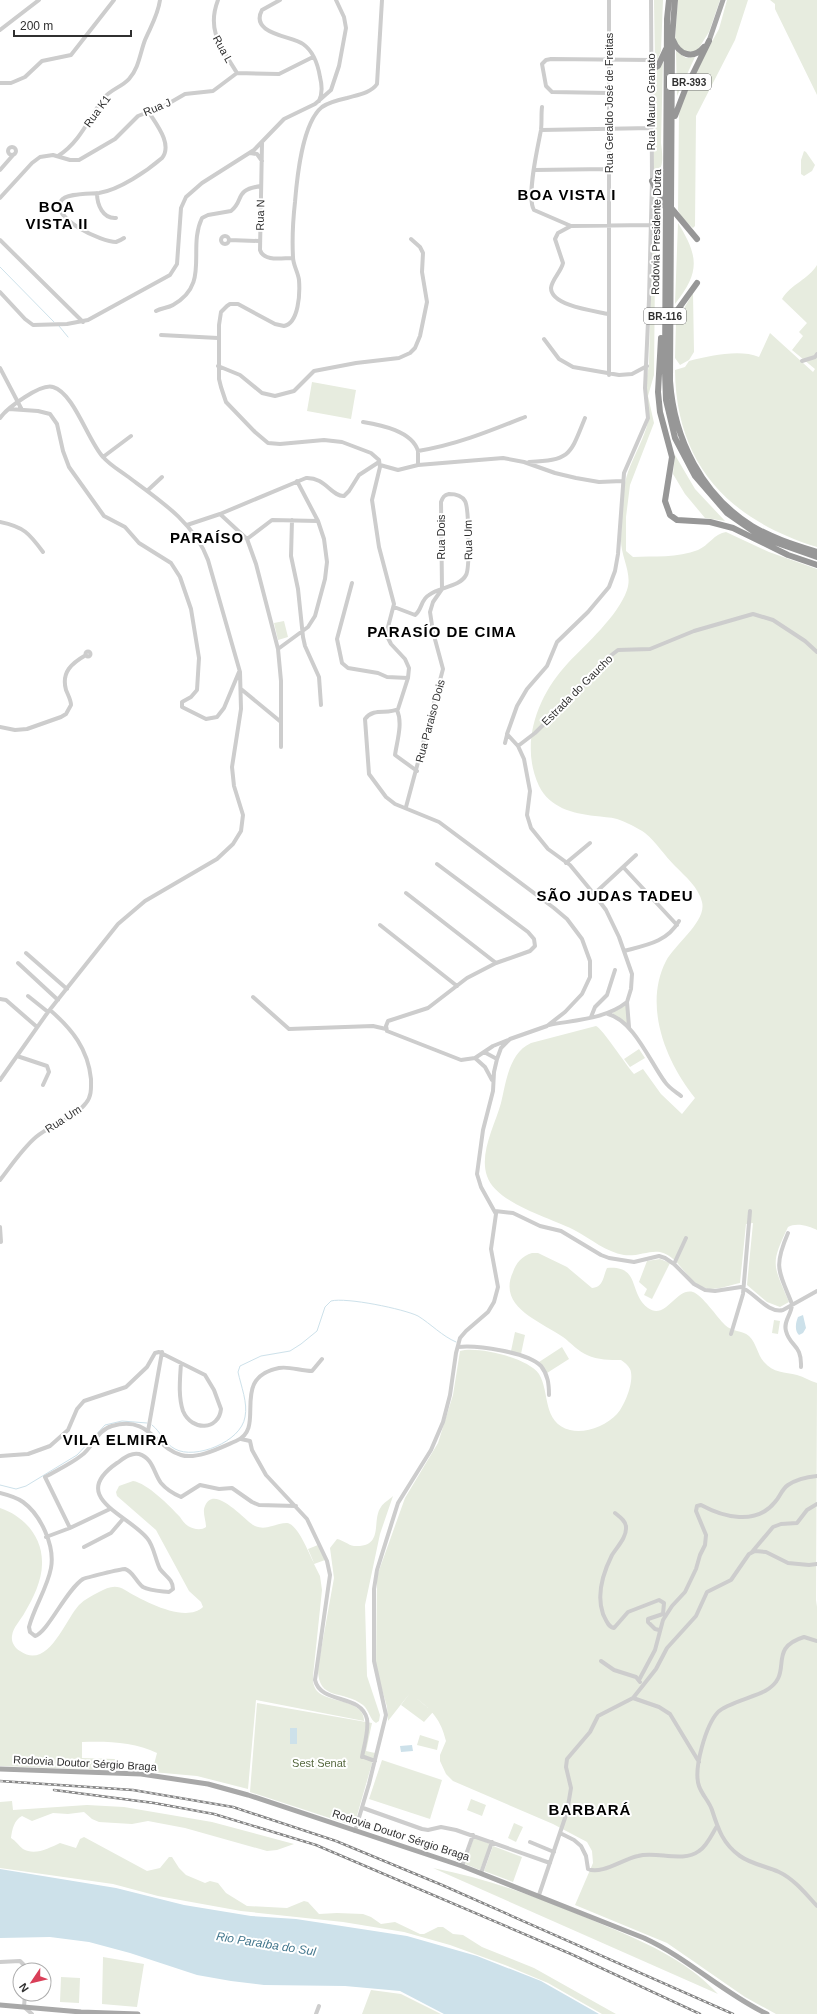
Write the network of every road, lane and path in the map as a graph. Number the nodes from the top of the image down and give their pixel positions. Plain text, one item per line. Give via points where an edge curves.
1 (39, 0) edge
2 (114, 0) edge
3 (160, 0) edge
4 (280, 0) edge
5 (336, 0) edge
6 (382, 0) edge
7 (609, 0) edge
8 (651, 0) edge
9 (668, 0) edge
10 (675, 0) edge
11 (723, 0) edge
12 (217, 1) edge
13 (1, 27) edge
14 (672, 38) junction
15 (709, 42) junction
16 (668, 46) junction
17 (313, 57) junction
18 (610, 60) junction
19 (651, 60) junction
20 (652, 70) junction
21 (237, 73) junction
22 (0, 83) edge
23 (322, 91) junction
24 (609, 93) junction
25 (328, 94) junction
26 (319, 103) junction
27 (330, 103) junction
28 (542, 108) dead end
29 (148, 111) junction
30 (304, 111) junction
31 (298, 112) junction
32 (312, 120) junction
33 (673, 125) junction
34 (652, 128) junction
35 (541, 130) junction
36 (610, 130) junction
37 (262, 143) junction
38 (250, 153) junction
39 (15, 154) dead end
40 (58, 156) junction
41 (262, 162) junction
42 (608, 169) junction
43 (0, 170) edge
44 (534, 170) junction
45 (652, 181) junction
46 (261, 186) junction
47 (97, 193) junction
48 (0, 198) edge
49 (670, 210) junction
50 (116, 218) dead end
51 (609, 225) junction
52 (650, 225) junction
53 (571, 226) junction
54 (124, 238) dead end
55 (411, 239) dead end
56 (697, 239) dead end
57 (0, 240) edge
58 (229, 240) dead end
59 (259, 241) junction
60 (292, 258) junction
61 (666, 282) junction
62 (697, 283) dead end
63 (0, 292) edge
64 (71, 310) junction
65 (156, 311) dead end
66 (608, 314) junction
67 (671, 319) junction
68 (83, 322) junction
69 (66, 324) junction
70 (161, 335) dead end
71 (218, 338) junction
72 (544, 339) dead end
73 (817, 354) edge
74 (802, 361) dead end
75 (218, 366) junction
76 (647, 366) junction
77 (0, 369) edge
78 (609, 375) junction
79 (19, 402) junction
80 (9, 409) junction
81 (22, 410) junction
82 (0, 418) edge
83 (525, 418) dead end
84 (585, 418) dead end
85 (363, 422) dead end
86 (131, 436) dead end
87 (418, 451) junction
88 (103, 457) junction
89 (524, 462) junction
90 (380, 464) junction
91 (418, 465) junction
92 (162, 477) dead end
93 (297, 481) junction
94 (622, 481) junction
95 (147, 491) junction
96 (454, 494) joint
97 (220, 514) junction
98 (292, 520) junction
99 (318, 521) junction
100 (0, 522) edge
101 (187, 524) junction
102 (247, 539) junction
103 (43, 552) dead end
104 (817, 552) edge
105 (817, 557) edge
106 (817, 564) edge
107 (352, 583) dead end
108 (442, 589) junction
109 (394, 607) junction
110 (302, 631) junction
111 (278, 649) junction
112 (817, 652) edge
113 (86, 655) dead end
114 (240, 672) junction
115 (408, 678) junction
116 (241, 689) junction
117 (321, 705) dead end
118 (396, 710) junction
119 (281, 722) junction
120 (0, 727) edge
121 (507, 734) junction
122 (505, 743) dead end
123 (518, 746) junction
124 (281, 747) dead end
125 (417, 771) junction
126 (406, 807) junction
127 (590, 844) dead end
128 (636, 855) dead end
129 (566, 863) junction
130 (437, 864) dead end
131 (624, 868) junction
132 (406, 893) dead end
133 (594, 894) junction
134 (380, 925) dead end
135 (624, 951) junction
136 (26, 953) dead end
137 (18, 963) dead end
138 (496, 963) junction
139 (615, 970) dead end
140 (457, 986) junction
141 (67, 988) junction
142 (28, 996) dead end
143 (253, 997) dead end
144 (0, 999) edge
145 (58, 1000) junction
146 (627, 1002) junction
147 (49, 1011) junction
148 (608, 1014) junction
149 (591, 1017) junction
150 (547, 1026) junction
151 (37, 1027) junction
152 (629, 1028) junction
153 (386, 1029) junction
154 (508, 1040) junction
155 (484, 1052) junction
156 (17, 1056) junction
157 (475, 1058) junction
158 (497, 1059) junction
159 (485, 1067) junction
160 (494, 1068) junction
161 (0, 1080) edge
162 (494, 1084) junction
163 (43, 1086) dead end
164 (681, 1096) dead end
165 (0, 1180) edge
166 (495, 1211) junction
167 (750, 1211) dead end
168 (0, 1227) edge
169 (788, 1233) dead end
170 (686, 1238) dead end
171 (1, 1242) edge
172 (674, 1264) junction
173 (744, 1288) junction
174 (817, 1291) edge
175 (792, 1304) junction
176 (731, 1334) dead end
177 (458, 1347) junction
178 (162, 1352) junction
179 (322, 1359) dead end
180 (181, 1363) junction
181 (801, 1367) dead end
182 (548, 1395) dead end
183 (248, 1429) junction
184 (148, 1431) junction
185 (240, 1439) junction
186 (251, 1443) junction
187 (0, 1456) edge
188 (817, 1476) edge
189 (0, 1493) edge
190 (817, 1504) edge
191 (296, 1506) junction
192 (110, 1508) junction
193 (616, 1513) dead end
194 (123, 1518) junction
195 (70, 1528) junction
196 (46, 1537) junction
197 (84, 1547) dead end
198 (751, 1553) junction
199 (817, 1564) edge
200 (172, 1590) junction
201 (178, 1592) dead end
202 (659, 1630) junction
203 (817, 1641) edge
204 (601, 1662) dead end
205 (639, 1680) junction
206 (641, 1687) junction
207 (633, 1698) junction
208 (375, 1761) junction
209 (699, 1763) junction
210 (0, 1769) edge
211 (363, 1808) junction
212 (717, 1826) junction
213 (355, 1831) junction
214 (560, 1831) junction
215 (473, 1835) junction
216 (492, 1842) junction
217 (530, 1842) dead end
218 (554, 1852) junction
219 (550, 1863) junction
220 (462, 1866) junction
221 (481, 1873) junction
222 (538, 1895) junction
223 (817, 1906) edge
224 (0, 1962) edge
225 (21, 1962) edge
226 (24, 2002) edge
227 (0, 2004) edge
228 (319, 2006) dead end
229 (24, 2007) junction
230 (32, 2014) edge
231 (138, 2014) edge
232 (316, 2014) edge
233 (767, 2014) edge

1 - 13 street
2 - 22 street via 71,55 45,60 22,79
3 - 40 street, Rua K1 via 158,16 147,36 132,76 106,95 73,144
4 - 17 street via 262,10 262,25 273,34 292,38 301,43
5 - 25 street via 344,17 346,34 334,83
6 - 27 street via 376,84 367,92
7 - 18 street, Rua Geraldo José de Freitas
8 - 19 street, Rua Mauro Granato
9 - 16 highway, Rodovia Presidente Dutra / BR-116
10 - 14 highway, Rodovia Presidente Dutra / BR-116
11 - 15 main road, BR-393
12 - 21 street, Rua L via 212,24 214,33
14 - 15 highway via 678,50 687,55 697,54
14 - 33 highway, Rodovia Presidente Dutra / BR-116
15 - 33 highway, BR-393 via 685,90
16 - 20 highway via 658,66
16 - 49 highway, Rodovia Presidente Dutra / BR-116
17 - 21 street via 279,74
17 - 23 street
18 - 19 street
18 - 24 street, Rua Geraldo José de Freitas
18 - 24 street via 546,60 542,64 546,86 550,91
19 - 20 street, Rua Mauro Granato
20 - 34 street, Rua Mauro Granato
21 - 29 street, Rua J via 213,91 185,94
23 - 25 street
23 - 26 street
24 - 36 street, Rua Geraldo José de Freitas
25 - 26 street
25 - 26 street
25 - 27 street
26 - 27 street
26 - 30 street
26 - 31 street
26 - 32 street
27 - 32 street via 318,111
28 - 35 street
29 - 40 street, Rua J via 134,118 115,139 88,156 73,160
29 - 47 street via 165,140 165,154 120,185
30 - 31 street
30 - 32 street via 310,114
31 - 37 street via 280,122
32 - 60 street via 300,159 294,203
33 - 49 highway, Rodovia Presidente Dutra / BR-116
34 - 36 street
34 - 45 street, Rua Mauro Granato
35 - 36 street
35 - 44 street
36 - 42 street, Rua Geraldo José de Freitas
37 - 38 street
37 - 41 street, Rua N
38 - 41 street via 257,154
38 - 68 street via 202,183 184,201 180,214 177,264 173,271 165,279
39 - 43 street
40 - 48 street, Rua J via 45,155 38,158
41 - 46 street, Rua N
42 - 44 street
42 - 51 street, Rua Geraldo José de Freitas
44 - 53 street via 533,208 543,215
45 - 49 highway
45 - 52 street, Rua Mauro Granato
46 - 59 street, Rua N
46 - 65 street via 243,192 231,211 202,218 196,241 197,269 194,282 178,302
47 - 50 street via 101,210 111,218
47 - 54 street via 64,198 59,207 62,215 67,221 103,239 118,242
49 - 56 highway
49 - 61 highway, Rodovia Presidente Dutra / BR-116
49 - 67 highway, Rodovia Presidente Dutra / BR-116
51 - 52 street
51 - 53 street
51 - 66 street, Rua Geraldo José de Freitas
52 - 76 street, Rua Mauro Granato
53 - 66 street via 558,233 555,239 563,263 552,283 552,291 555,297 565,303
55 - 75 street via 423,253 422,272 426,302 420,336 410,353 399,358 314,371 294,391 274,396 262,393 240,375
57 - 64 street
58 - 59 street
59 - 60 street, Rua N via 263,256
60 - 71 street via 299,280 299,291 296,313 291,323 284,326 275,324 238,304 230,304 224,308 220,317
61 - 105 highway, Rodovia Presidente Dutra / BR-116 via 666,400 675,438 687,463 712,498 727,513 767,539
61 - 106 highway via 658,392 660,412 672,456 665,501 667,511 677,520 733,528 781,552
62 - 67 highway
63 - 69 street via 33,325
64 - 68 street
64 - 69 street via 72,319
66 - 78 street, Rua Geraldo José de Freitas
67 - 104 highway, Rodovia Presidente Dutra / BR-116 via 670,381 673,407 678,430 698,471 722,501 752,525 777,538
68 - 69 street
70 - 71 street
71 - 75 street
72 - 78 street via 564,363
73 - 74 street
75 - 90 street via 218,379 226,402 268,442 342,442 371,453
76 - 78 street via 632,374
76 - 94 street, Rua Mauro Granato via 645,396 648,418
77 - 79 street
79 - 80 street
79 - 81 street
79 - 88 street via 43,387 57,388 70,401
80 - 81 street
80 - 82 street
81 - 114 street via 50,414 57,424 69,466 104,516 125,527 139,543 171,563 177,571 191,609 199,658 197,690 181,703 182,707 206,719 217,717 224,708
83 - 87 street via 439,448
84 - 89 street via 573,448 565,456 556,460
85 - 87 street via 396,431 412,442
86 - 88 street
87 - 91 street
88 - 95 street
89 - 91 street via 502,458
89 - 94 street via 576,478 599,482
90 - 91 street via 398,470
90 - 93 street via 359,475 344,496 338,496 316,479 306,478
90 - 109 street via 372,495
92 - 95 street
93 - 97 street
93 - 99 street
94 - 121 street, Rua Mauro Granato via 618,554 609,587 557,642 547,666 517,706
95 - 101 street
96 - 108 street, Rua Dois via 444,496 441,502
96 - 108 street, Rua Um via 463,498 468,508 468,570 462,580
97 - 101 street
97 - 102 street
98 - 99 street
98 - 102 street via 272,520
98 - 110 street via 291,556 298,589
99 - 110 street via 326,546 327,568 314,619
100 - 103 street via 20,527
101 - 114 street via 202,545 208,560
102 - 111 street
107 - 115 street via 338,639 342,663 348,668 387,677
108 - 109 street, Rua Um via 426,596 415,615
108 - 125 street, Rua Paraiso Dois via 430,612 443,669
109 - 115 street via 388,636 408,665
110 - 111 street
110 - 117 street via 305,646 319,677
111 - 119 street
112 - 123 street, Estrada do Gaucho via 773,620 753,614 694,630 650,649 618,650 609,656 593,676 535,733
113 - 120 street via 74,662 68,670 65,685 71,705 66,714 27,729
114 - 116 street
115 - 118 street via 400,706
116 - 119 street
116 - 141 street via 240,722 232,766 234,786 244,819 239,836 217,859 145,901 129,914
118 - 125 street via 399,715 399,730 395,755
118 - 126 street via 374,713 365,719 369,772 373,782 386,797
119 - 124 street
121 - 122 street, Rua Mauro Granato
121 - 123 street
123 - 129 street via 524,759 529,787 528,822 548,849
125 - 126 street, Rua Paraiso Dois
126 - 150 street via 439,822 545,900 567,919 582,939 591,966 586,988 576,1003
127 - 129 street
128 - 131 street
129 - 133 street
130 - 138 street via 521,926 534,939 535,946 530,951
131 - 133 street
131 - 135 street via 678,923 668,936 661,940
132 - 138 street
133 - 135 street via 606,910
134 - 140 street
135 - 146 street via 632,974
136 - 141 street
137 - 145 street
138 - 140 street
139 - 149 street via 607,995 595,1007
140 - 153 street via 428,1008 388,1021
141 - 145 street
142 - 147 street, Rua Um
143 - 153 street via 289,1029 373,1026
144 - 151 street via 6,1000
145 - 147 street
146 - 148 street
146 - 152 street
147 - 151 street
147 - 165 street, Rua Um via 70,1028 84,1052 90,1072 90,1097 79,1109 36,1138
148 - 149 street
148 - 152 street via 618,1018
149 - 150 street
150 - 154 street
151 - 156 street
152 - 164 street via 666,1083
153 - 157 street via 390,1034 413,1040 454,1058
154 - 155 street
154 - 158 street via 501,1048
155 - 157 street
155 - 158 street
156 - 161 street
156 - 163 street via 47,1066 49,1072
157 - 159 street
158 - 160 street
159 - 160 street
159 - 162 street
160 - 162 street
162 - 166 street via 479,1151 477,1174
166 - 172 street via 513,1214 540,1226 561,1231 609,1258 634,1262 659,1256
166 - 177 street via 491,1249 498,1287 495,1299 488,1312 463,1334
167 - 173 street
168 - 171 street
169 - 175 street via 778,1266
170 - 172 street
172 - 173 street via 689,1280 705,1290
173 - 175 street via 776,1310 782,1310
173 - 176 street
174 - 175 street
175 - 181 street via 792,1310 785,1323 786,1333 799,1349
177 - 182 street via 489,1348 531,1360 545,1373 549,1382
177 - 208 street via 450,1395 437,1437 398,1503 377,1570 374,1589 374,1662 386,1715
178 - 180 street
178 - 184 street
178 - 187 street via 155,1354 147,1367 126,1387 84,1401 77,1409 68,1430 50,1446 28,1454
179 - 183 street via 312,1371 279,1368 256,1381 250,1391
180 - 180 street via 205,1375 220,1403 219,1415 208,1425 194,1425 183,1410 180,1390
183 - 185 street
183 - 186 street
184 - 185 street via 182,1455 200,1454
184 - 195 street via 129,1425 109,1427 82,1455 45,1477
185 - 186 street via 247,1439
186 - 191 street via 252,1450 266,1475
188 - 202 street via 797,1480 788,1485 769,1507 750,1517 725,1515 697,1506 696,1511 706,1535 705,1545 685,1592 672,1606
189 - 196 street via 27,1505 38,1518
190 - 198 street via 807,1510 797,1523 773,1527
191 - 192 street via 259,1505 232,1488 219,1489 203,1485 196,1486 184,1497 180,1496 162,1484 150,1462 138,1454 124,1458 106,1471 101,1478 99,1492 104,1503
191 - 208 street via 312,1528 329,1570 316,1683 323,1693 354,1704 364,1712 367,1723 363,1757
192 - 194 street
192 - 195 street
193 - 202 street via 622,1518 626,1529 601,1584 600,1602 605,1619 608,1625 614,1628 628,1612 659,1600 664,1603 663,1614 648,1619 648,1622
194 - 197 street via 111,1533
194 - 200 street via 149,1540 160,1569 172,1583
195 - 196 street
196 - 200 street via 51,1553 51,1568 30,1625 30,1631 34,1636 42,1631 72,1589 87,1577 124,1569 147,1589 169,1592
198 - 199 street via 766,1552 788,1563
198 - 206 street via 730,1580 708,1592 696,1616 667,1648 651,1676
200 - 201 street
202 - 205 street via 655,1650
203 - 209 street via 804,1637 788,1644 782,1652 782,1673 775,1683 763,1692 726,1706 718,1712 701,1744
204 - 205 street
205 - 206 street
206 - 207 street
207 - 209 street via 659,1707 670,1714
207 - 214 street via 598,1716 590,1732 567,1759 566,1767 572,1788
208 - 211 street
209 - 212 street via 697,1781
210 - 213 main road, Rodovia Doutor Sérgio Braga via 141,1774 208,1784
211 - 213 street
211 - 215 street via 422,1829 445,1827
212 - 214 street via 700,1851 693,1854 649,1854 596,1871 588,1869 585,1854 579,1844
212 - 223 street via 723,1840 740,1856 785,1875
213 - 220 main road, Rodovia Doutor Sérgio Braga
214 - 218 street
215 - 216 street
215 - 220 street
216 - 219 street
216 - 221 street
217 - 218 street
218 - 219 street
219 - 222 street
220 - 221 main road, Rodovia Doutor Sérgio Braga
221 - 222 main road, Rodovia Doutor Sérgio Braga
222 - 233 main road, Rodovia Doutor Sérgio Braga via 659,1944 742,2001
224 - 225 street
226 - 229 street
227 - 229 main road
228 - 232 street
229 - 230 street
229 - 231 main road

